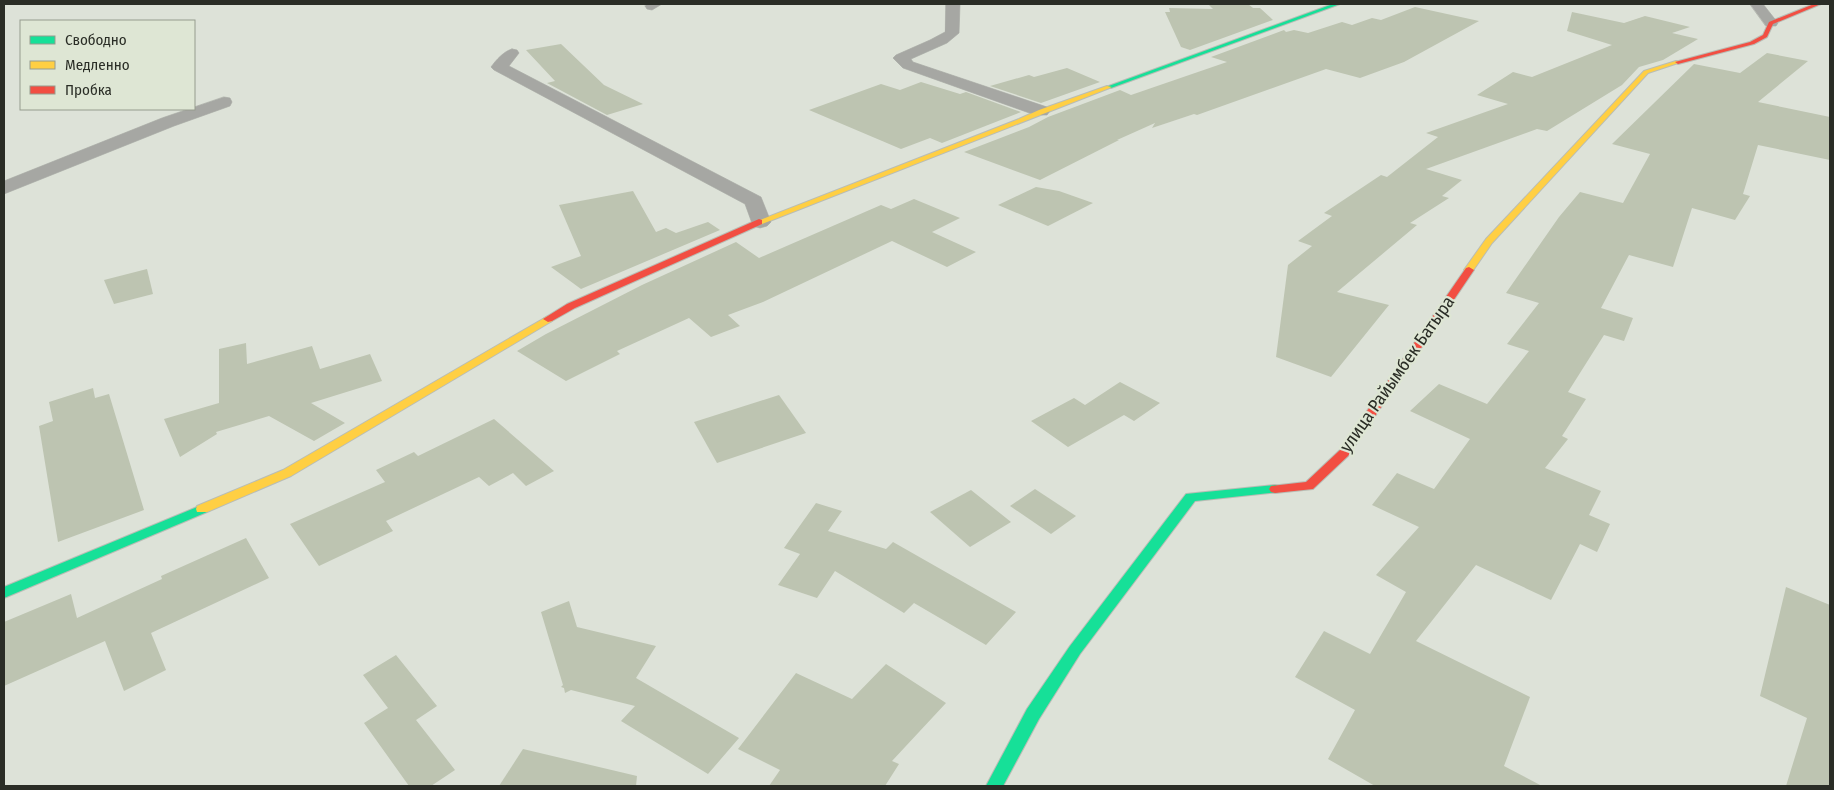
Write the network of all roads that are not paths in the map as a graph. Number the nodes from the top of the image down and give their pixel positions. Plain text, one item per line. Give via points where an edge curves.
1 (954, 4) edge
2 (1337, 4) edge
3 (1756, 4) edge
4 (1818, 4) edge
5 (1771, 23) junction
6 (512, 53) dead end
7 (224, 102) dead end
8 (1041, 111) junction
9 (4, 188) edge
10 (760, 222) junction
11 (4, 594) edge
12 (994, 786) edge

1 - 8 street via 952,33 946,39 901,58 908,65
2 - 8 street
3 - 5 street
4 - 5 street, улица Райымбек Батыра
5 - 12 street, улица Райымбек Батыра via 1766,36 1752,43 1646,72 1489,241 1344,453 1309,486 1192,497 1075,650
6 - 10 street via 499,67 754,202
7 - 9 street
8 - 10 street
10 - 11 street via 570,306 287,473

